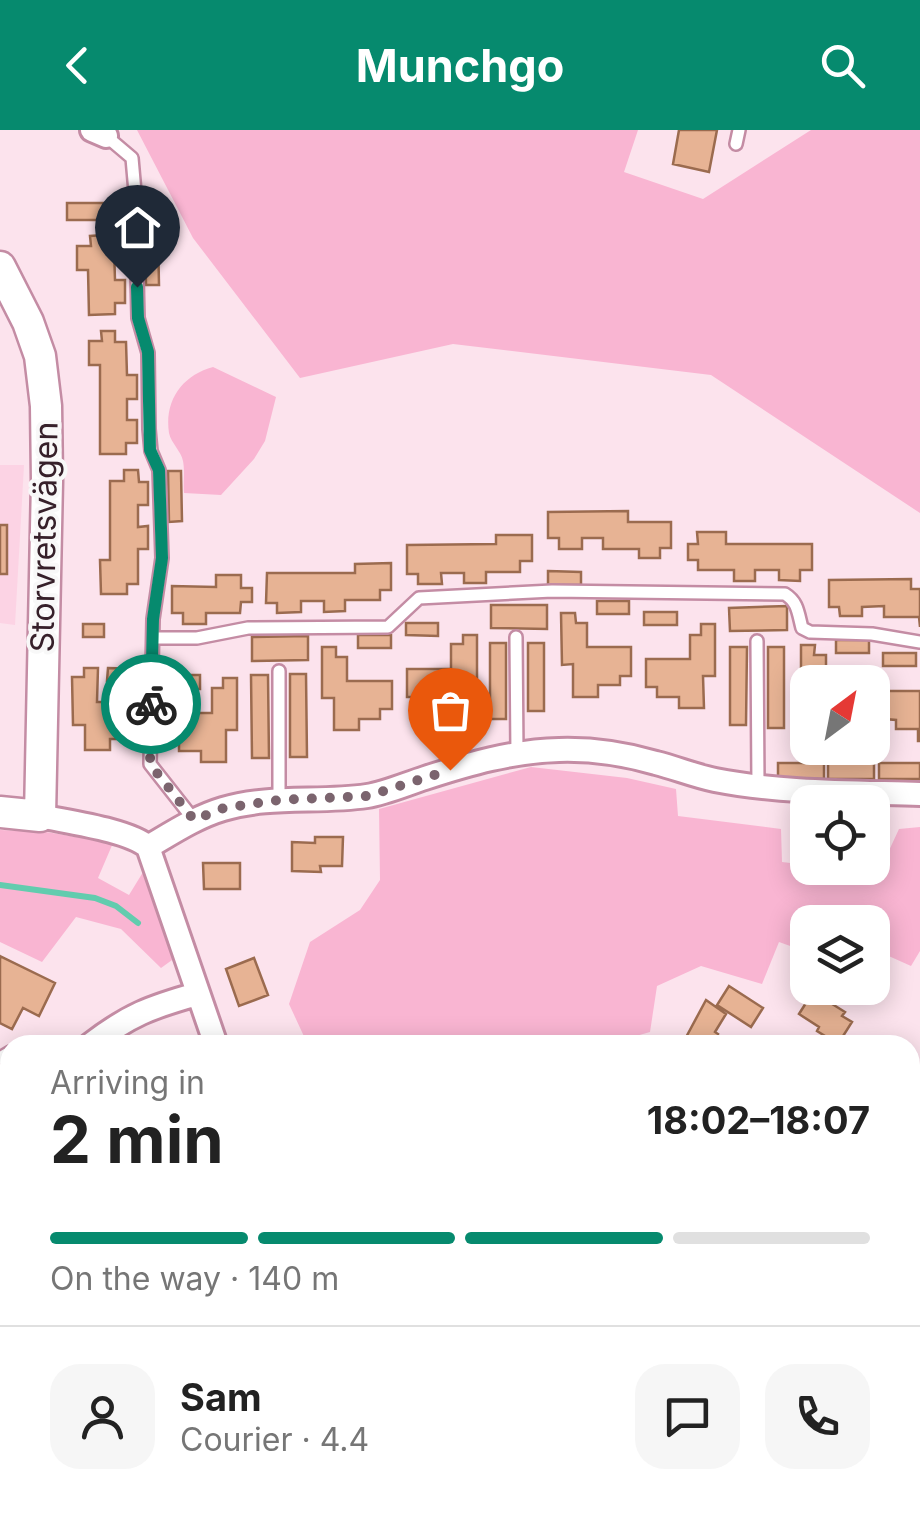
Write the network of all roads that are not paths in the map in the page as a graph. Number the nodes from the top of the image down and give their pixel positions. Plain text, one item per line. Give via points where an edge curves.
1 (738, 130) edge
2 (99, 133) edge
3 (736, 144) dead end
4 (0, 267) edge
5 (516, 637) dead end
6 (153, 638) junction
7 (757, 641) dead end
8 (920, 642) edge
9 (279, 671) dead end
10 (517, 754) junction
11 (758, 786) junction
12 (920, 794) edge
13 (279, 800) junction
14 (0, 812) edge
15 (40, 816) junction
16 (194, 820) junction
17 (148, 847) junction
18 (197, 994) junction
19 (103, 1035) edge
20 (212, 1035) edge

1 - 3 lane
2 - 6 lane via 132,158 138,318 148,352 150,450 159,470 162,558
4 - 15 street, Storvretsvägen via 40,356 46,406
5 - 10 lane
6 - 8 lane via 248,628 388,627 419,598 552,591 785,594 810,632
6 - 16 lane via 150,764
7 - 11 lane
9 - 13 lane
10 - 11 street via 609,752
10 - 13 street via 368,796
11 - 12 street
13 - 16 street
14 - 15 street
15 - 17 street
16 - 17 street
17 - 18 street
18 - 19 street via 148,1008
18 - 20 street

